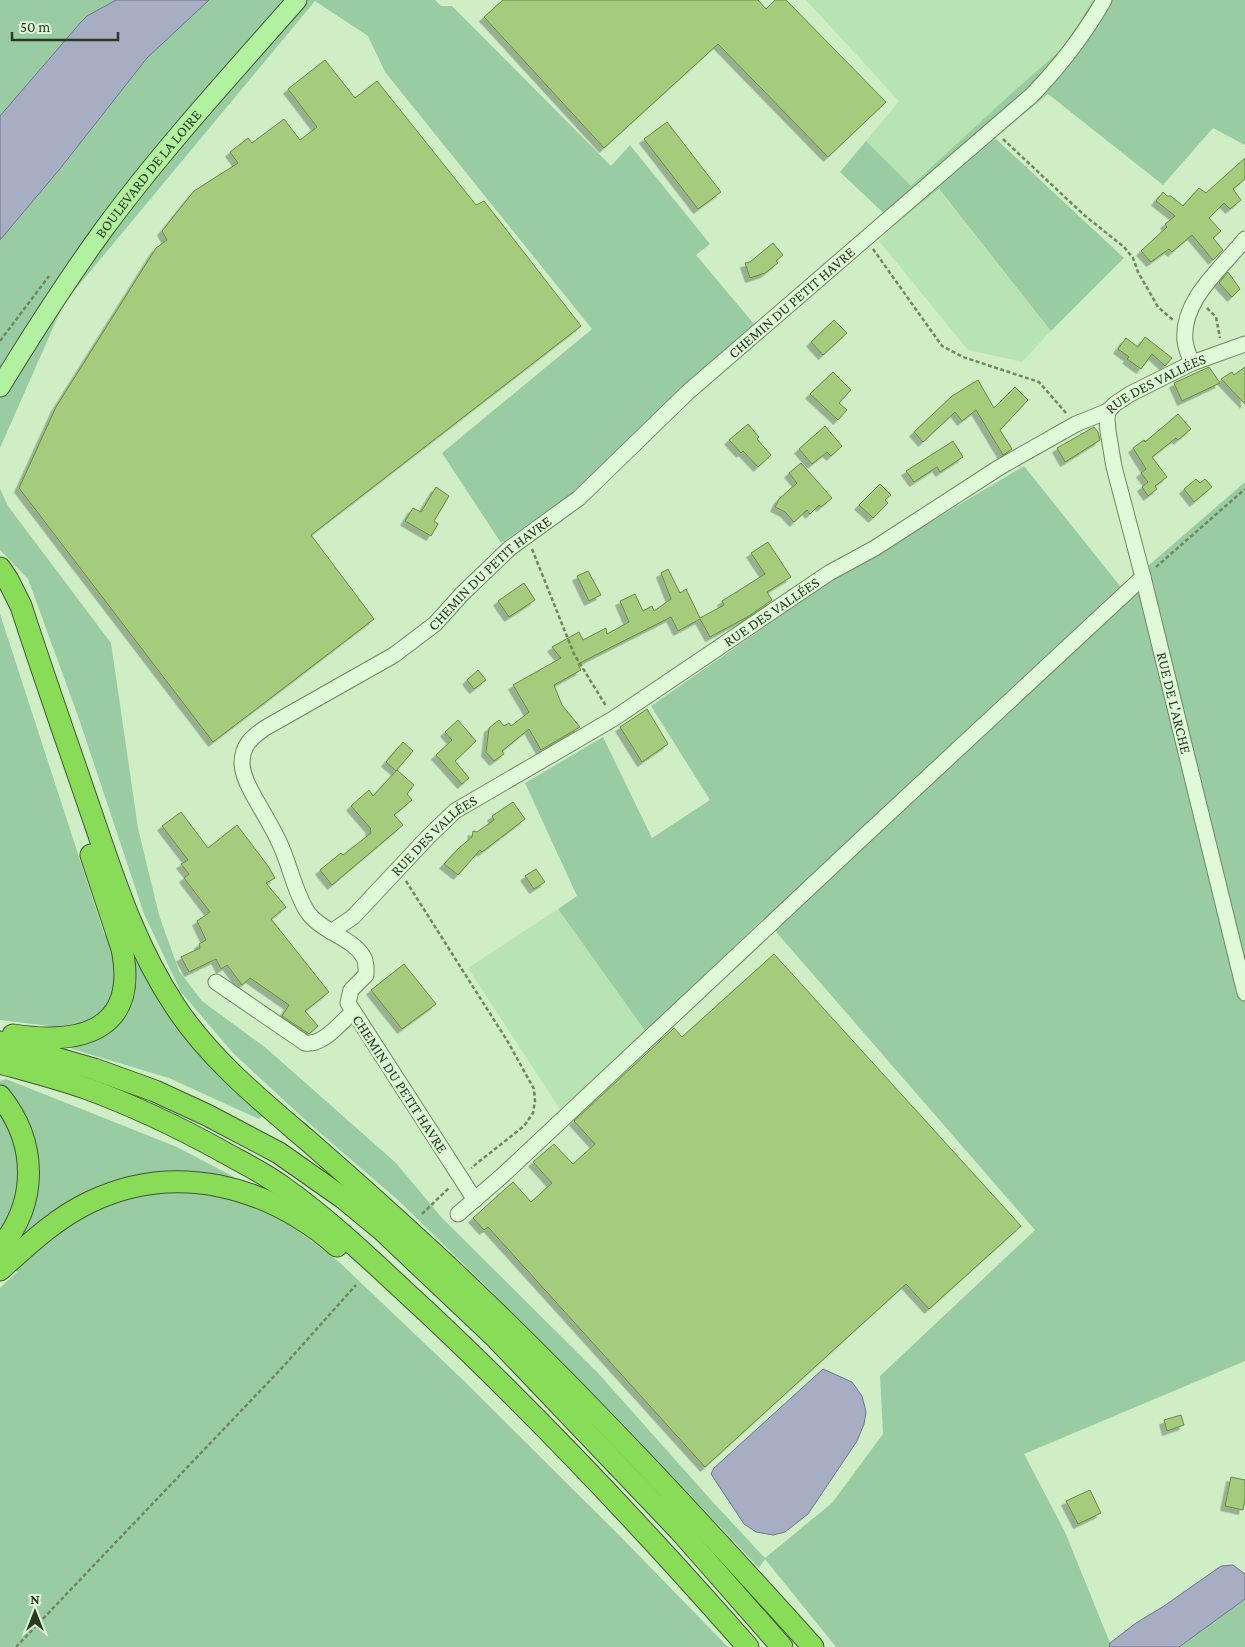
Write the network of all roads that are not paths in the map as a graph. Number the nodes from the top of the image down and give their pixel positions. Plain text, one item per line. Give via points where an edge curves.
1 (296, 0) edge
2 (1104, 0) edge
3 (1245, 240) edge
4 (1245, 344) edge
5 (16, 360) junction
6 (1192, 363) junction
7 (0, 387) edge
8 (0, 400) edge
9 (1108, 412) junction
10 (0, 568) edge
11 (1143, 578) junction
12 (0, 595) edge
13 (331, 932) junction
14 (216, 982) dead end
15 (1245, 993) edge
16 (353, 1012) junction
17 (0, 1032) edge
18 (0, 1042) edge
19 (0, 1063) edge
20 (0, 1096) edge
21 (475, 1200) junction
22 (458, 1214) dead end
23 (0, 1248) edge
24 (0, 1270) edge
25 (398, 1286) junction
26 (748, 1647) edge
27 (782, 1647) edge
28 (813, 1647) edge

1 - 5 main road, BOULEVARD DE LA LOIRE via 104,228
2 - 13 street, CHEMIN DU PETIT HAVRE via 1061,65 1032,95 688,392 578,498 503,555 435,624 394,655 252,737 242,762 248,787 282,848 307,912 315,922
3 - 6 street via 1199,295 1188,316 1185,342
4 - 6 street, RUE DES VALLÉES
5 - 7 main road, BOULEVARD DE LA LOIRE
5 - 8 main road, BOULEVARD DE LA LOIRE
6 - 9 street, RUE DES VALLÉES via 1130,394
9 - 11 street, RUE DE L'ARCHE via 1106,419 1114,467
9 - 13 street, RUE DES VALLÉES via 1076,424 1000,467 875,548 829,573 613,719 455,811 353,917
10 - 28 highway via 20,606 131,925 146,959 186,1022 232,1074 386,1209 550,1367 703,1525
11 - 15 street, RUE DE L'ARCHE
11 - 21 street
12 - 17 highway via 125,964 122,994 116,1009 99,1028 86,1034 52,1039
13 - 16 street, CHEMIN DU PETIT HAVRE via 364,956 366,975 349,996 348,1003
14 - 16 street via 305,1043 320,1040
16 - 21 street, CHEMIN DU PETIT HAVRE
18 - 27 highway via 94,1069 155,1091 279,1153 343,1198 384,1231 503,1345 680,1530
19 - 25 highway via 88,1089 147,1113 236,1159 282,1186 325,1219
20 - 23 highway via 11,1109 25,1143 28,1179 26,1200 19,1219
21 - 22 street
24 - 25 highway via 45,1231 89,1202 131,1187 179,1181 203,1182 251,1193 297,1217 334,1243 374,1279
25 - 26 highway via 465,1348 592,1478

